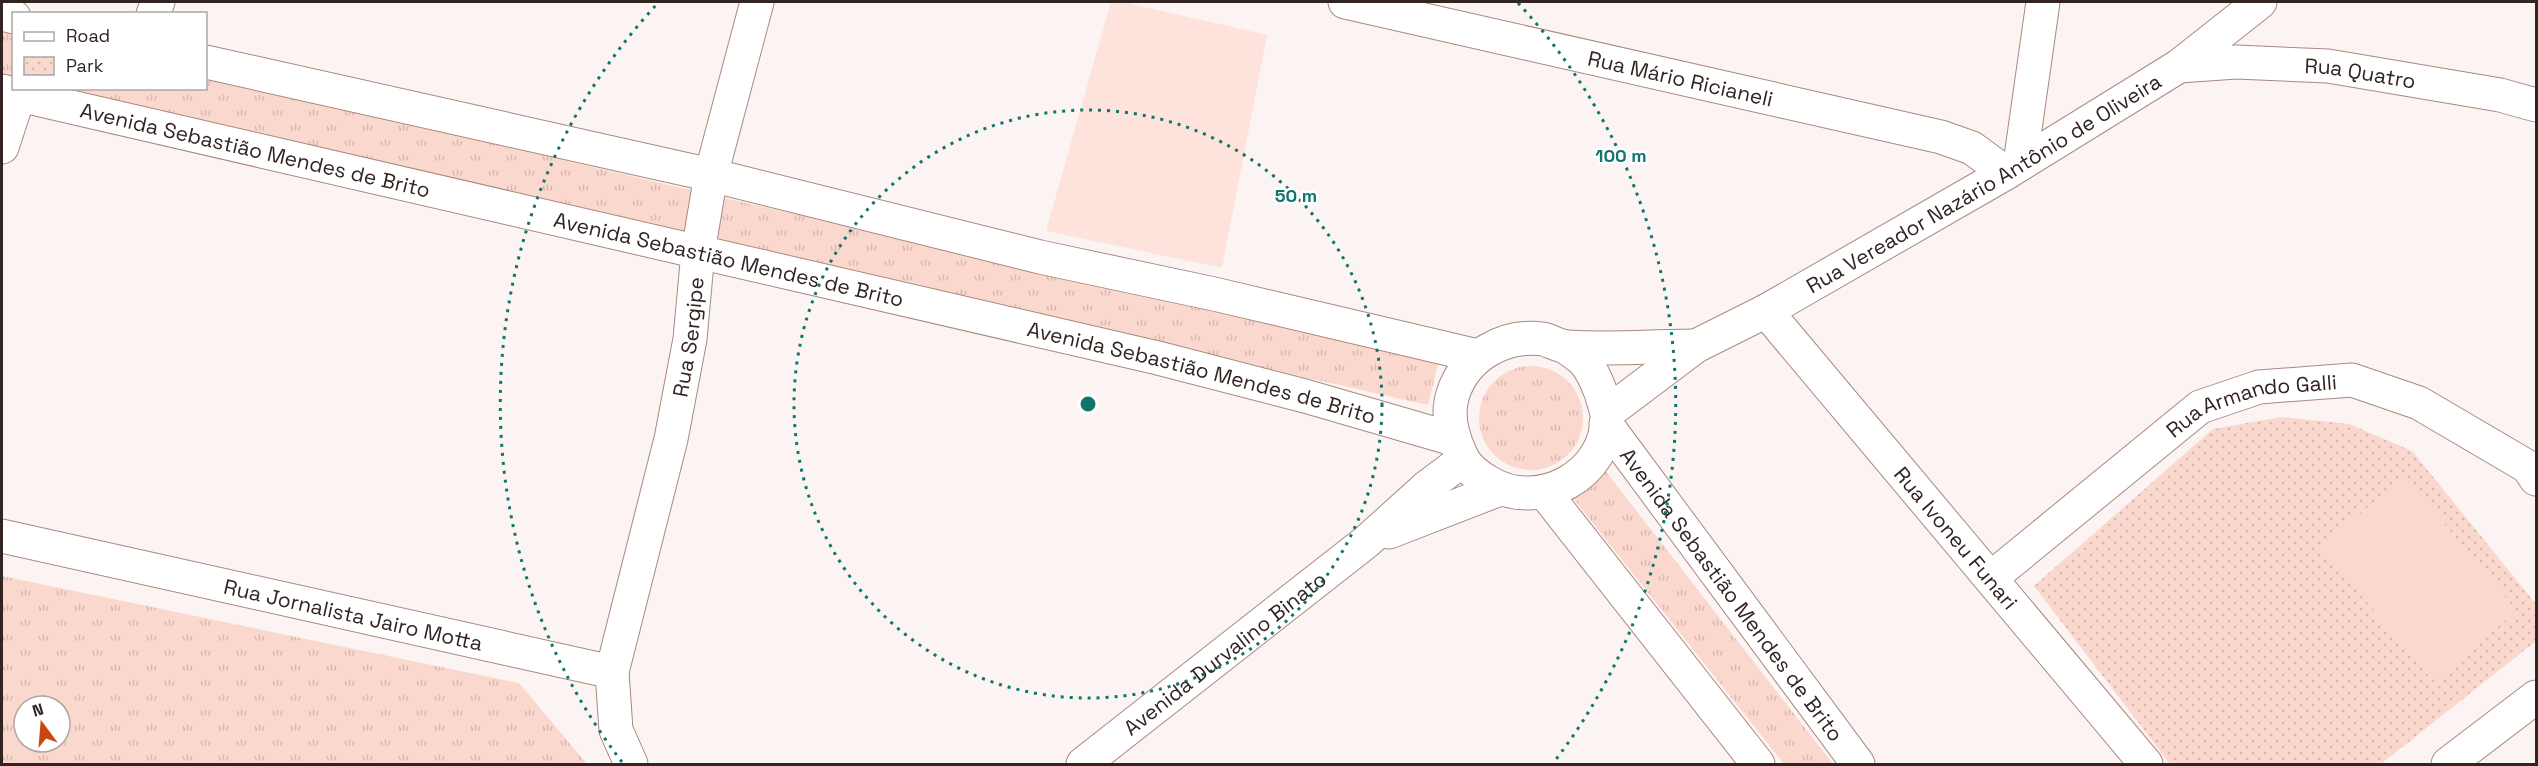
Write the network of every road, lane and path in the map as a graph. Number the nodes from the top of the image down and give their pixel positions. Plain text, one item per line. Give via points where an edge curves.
1 (758, 2) edge
2 (1345, 2) edge
3 (2043, 2) edge
4 (2260, 2) edge
5 (207, 62) edge
6 (2179, 66) junction
7 (10, 93) edge
8 (2536, 105) edge
9 (2, 147) edge
10 (2013, 168) junction
11 (711, 175) junction
12 (698, 252) junction
13 (1766, 311) junction
14 (1696, 346) junction
15 (1566, 347) junction
16 (1478, 356) junction
17 (1607, 419) junction
18 (1458, 450) junction
19 (2534, 469) edge
20 (1500, 489) junction
21 (1545, 493) junction
22 (2, 536) edge
23 (1366, 542) junction
24 (1991, 578) junction
25 (612, 672) junction
26 (2536, 697) edge
27 (631, 765) edge
28 (1083, 765) edge
29 (1758, 765) edge
30 (1858, 765) edge
31 (2146, 765) edge
32 (2448, 765) edge

1 - 11 main road, Rua Sergipe
2 - 10 main road, Rua Mário Ricianeli via 1941,136
3 - 10 main road
4 - 6 main road, Rua Vereador Nazário Antônio de Oliveira
5 - 11 main road
6 - 8 main road, Rua Quatro via 2236,62 2328,66 2500,95
6 - 10 main road, Rua Vereador Nazário Antônio de Oliveira
7 - 9 main road
7 - 12 main road, Avenida Sebastião Mendes de Brito
10 - 13 main road, Rua Vereador Nazário Antônio de Oliveira
11 - 12 main road, Rua Sergipe
11 - 16 main road via 1040,257
12 - 18 main road, Avenida Sebastião Mendes de Brito via 1158,358 1305,396
12 - 25 main road, Rua Sergipe via 690,339 671,439
13 - 14 main road, Rua Vereador Nazário Antônio de Oliveira
13 - 24 main road, Rua Ivoneu Funari
14 - 15 main road, Rua Vereador Nazário Antônio de Oliveira
14 - 17 main road, Rua Vereador Nazário Antônio de Oliveira
15 - 16 main road via 1544,339 1521,338 1498,344
15 - 17 main road via 1584,361 1597,381
16 - 18 main road via 1463,373 1453,394 1450,416
17 - 21 main road via 1600,448 1587,468 1568,484
17 - 30 main road, Avenida Sebastião Mendes de Brito
18 - 20 main road via 1480,478
18 - 23 main road, Avenida Durvalino Binato via 1427,487
19 - 24 main road, Rua Armando Galli via 2419,403 2352,380 2259,387 2200,407
20 - 21 main road via 1522,494
20 - 23 main road, Avenida Durvalino Binato
21 - 29 main road
22 - 25 main road, Rua Jornalista Jairo Motta
23 - 28 main road, Avenida Durvalino Binato
24 - 31 main road, Rua Ivoneu Funari
25 - 27 main road via 616,730
26 - 32 main road

